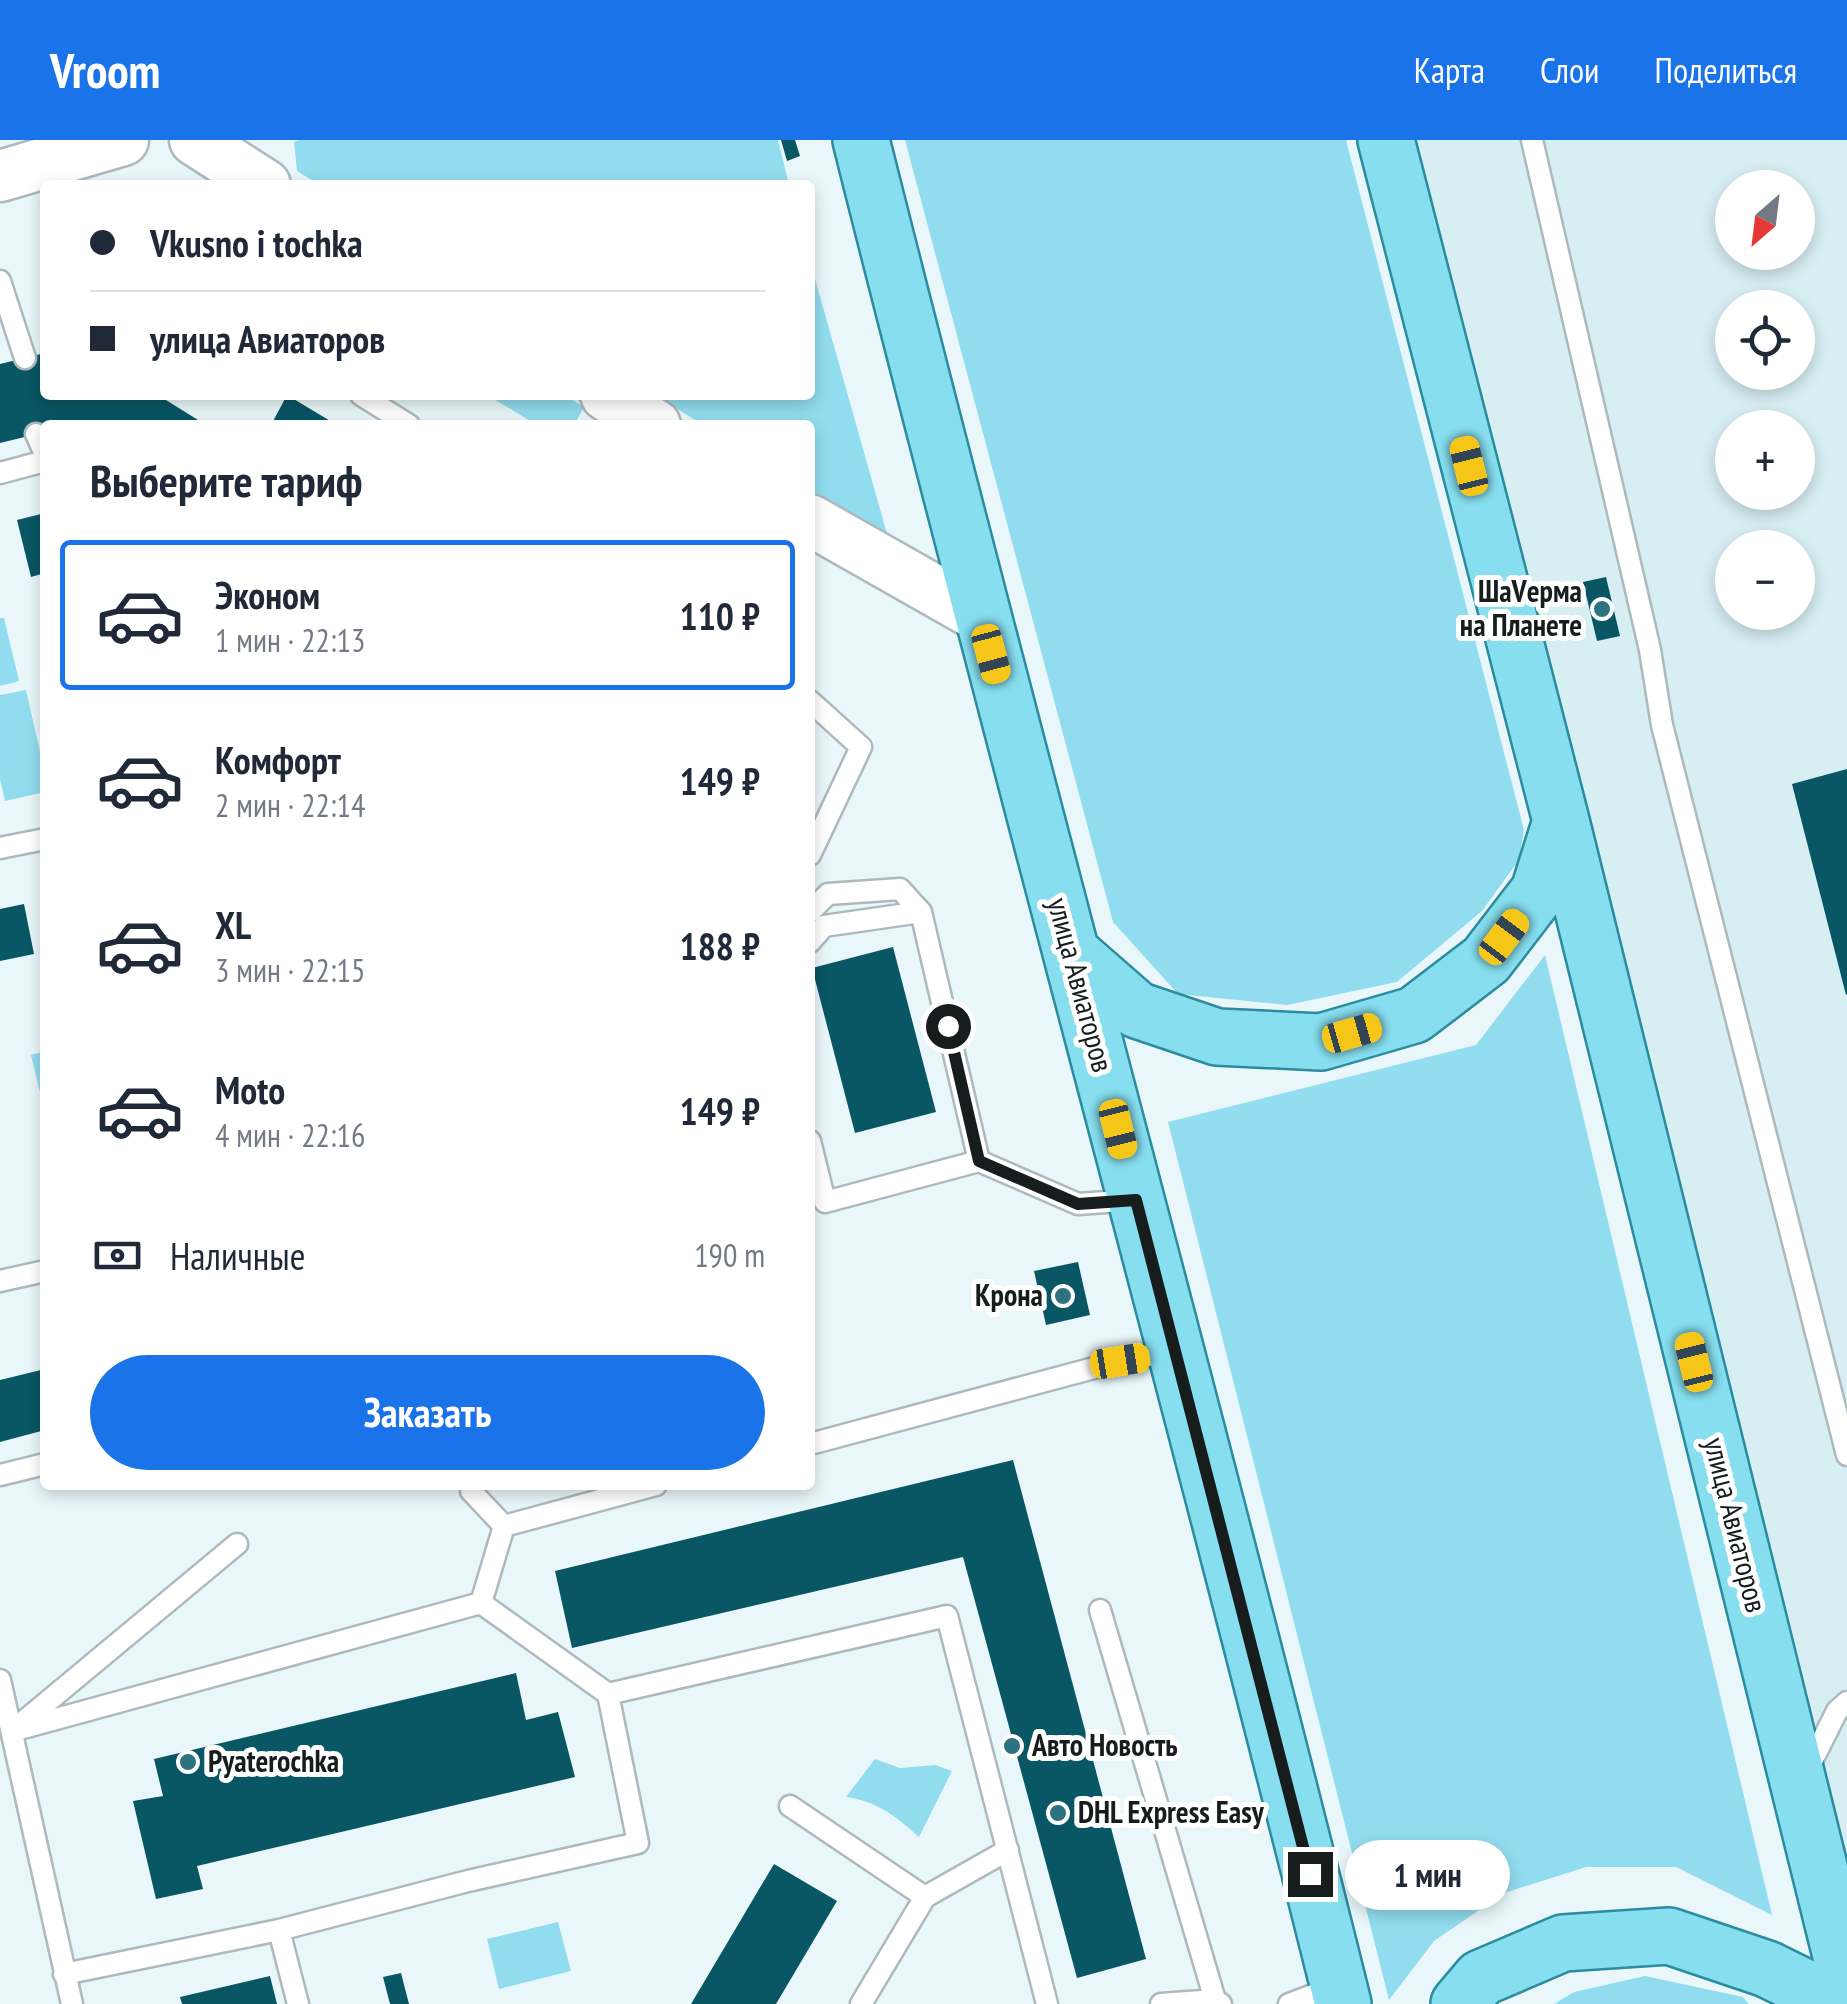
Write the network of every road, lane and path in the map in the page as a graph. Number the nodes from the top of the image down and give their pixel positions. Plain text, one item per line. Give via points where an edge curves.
1 (123, 140) edge
2 (194, 140) edge
3 (860, 140) edge
4 (1386, 140) edge
5 (1532, 140) edge
6 (0, 176) edge
7 (257, 180) edge
8 (0, 281) edge
9 (25, 358) dead end
10 (368, 400) edge
11 (402, 420) edge
12 (36, 434) dead end
13 (40, 445) edge
14 (40, 460) edge
15 (0, 473) edge
16 (815, 523) edge
17 (981, 616) junction
18 (815, 706) edge
19 (1561, 822) junction
20 (40, 841) edge
21 (815, 844) edge
22 (0, 848) edge
23 (815, 907) edge
24 (922, 912) junction
25 (815, 936) edge
26 (1073, 954) junction
27 (979, 1161) junction
28 (815, 1162) edge
29 (1136, 1200) junction
30 (40, 1272) edge
31 (0, 1280) edge
32 (1178, 1351) junction
33 (815, 1443) edge
34 (1847, 1455) edge
35 (40, 1465) edge
36 (0, 1475) edge
37 (637, 1490) edge
38 (472, 1491) dead end
39 (504, 1526) junction
40 (237, 1544) dead end
41 (481, 1603) junction
42 (1100, 1610) dead end
43 (0, 1680) edge
44 (608, 1694) junction
45 (1847, 1702) edge
46 (12, 1731) junction
47 (1799, 1786) junction
48 (790, 1806) dead end
49 (1008, 1850) junction
50 (924, 1897) junction
51 (279, 1930) junction
52 (64, 1974) junction
53 (1847, 1980) edge
54 (1324, 1998) edge
55 (1218, 2002) edge
56 (72, 2004) edge
57 (298, 2004) edge
58 (862, 2004) edge
59 (1047, 2004) edge
60 (1161, 2004) edge
61 (1459, 2004) edge
62 (1838, 2004) edge

1 - 6 street
2 - 7 street
3 - 17 main road, улица Авиаторов
4 - 19 main road, улица Авиаторов
5 - 34 lane via 1662,725
8 - 9 lane
10 - 11 lane
12 - 13 lane
14 - 15 lane
16 - 17 street
17 - 26 main road, улица Авиаторов
18 - 21 lane via 861,747
19 - 26 main road via 1539,891 1486,960 1414,1015 1320,1042 1217,1037 1137,1010
19 - 47 main road, улица Авиаторов
20 - 22 lane
23 - 24 lane via 828,894 900,889
24 - 25 lane via 824,926
24 - 27 lane
26 - 29 main road, улица Авиаторов
27 - 28 lane via 825,1202
27 - 29 lane via 1078,1204
29 - 32 main road, улица Авиаторов
30 - 31 lane
32 - 33 lane
32 - 54 main road, улица Авиаторов
35 - 36 lane
37 - 39 lane
38 - 39 lane
39 - 41 lane
40 - 46 lane
41 - 44 lane
41 - 46 lane
42 - 55 lane
43 - 46 lane
44 - 49 lane via 946,1616
44 - 51 lane via 638,1842
45 - 47 lane
46 - 52 lane
47 - 53 main road, улица Авиаторов
48 - 50 lane
49 - 50 lane
49 - 59 lane
50 - 58 lane
51 - 52 lane
51 - 57 lane
52 - 56 lane
55 - 60 lane
61 - 62 main road via 1481,1978 1562,1942 1670,1936 1767,1969

